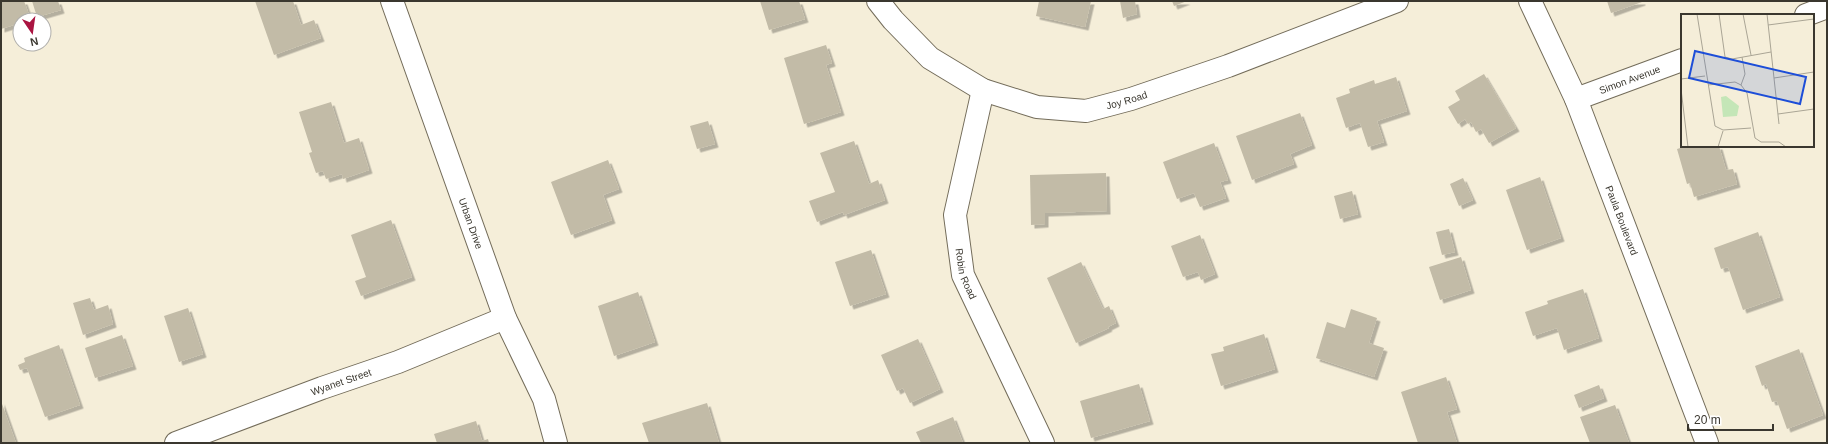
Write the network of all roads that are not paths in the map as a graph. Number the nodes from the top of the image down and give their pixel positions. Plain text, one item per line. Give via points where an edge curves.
1 (392, 1) edge
2 (878, 1) edge
3 (1397, 1) edge
4 (1530, 1) edge
5 (1827, 7) edge
6 (1809, 14) edge
7 (1681, 60) edge
8 (983, 90) junction
9 (1576, 99) junction
10 (506, 318) junction
11 (176, 443) edge
12 (556, 443) edge
13 (1043, 443) edge
14 (1707, 443) edge

1 - 10 street, Urban Drive
2 - 8 street, Joy Road via 930,58
3 - 8 street, Joy Road via 1228,66 1131,99 1086,111 1037,107
4 - 9 street, Paula Boulevard
5 - 6 street
7 - 9 street, Simon Avenue
8 - 13 street, Robin Road via 955,215 963,275
9 - 14 street, Paula Boulevard
10 - 11 street, Wyanet Street via 398,362
10 - 12 street, Urban Drive via 544,399

